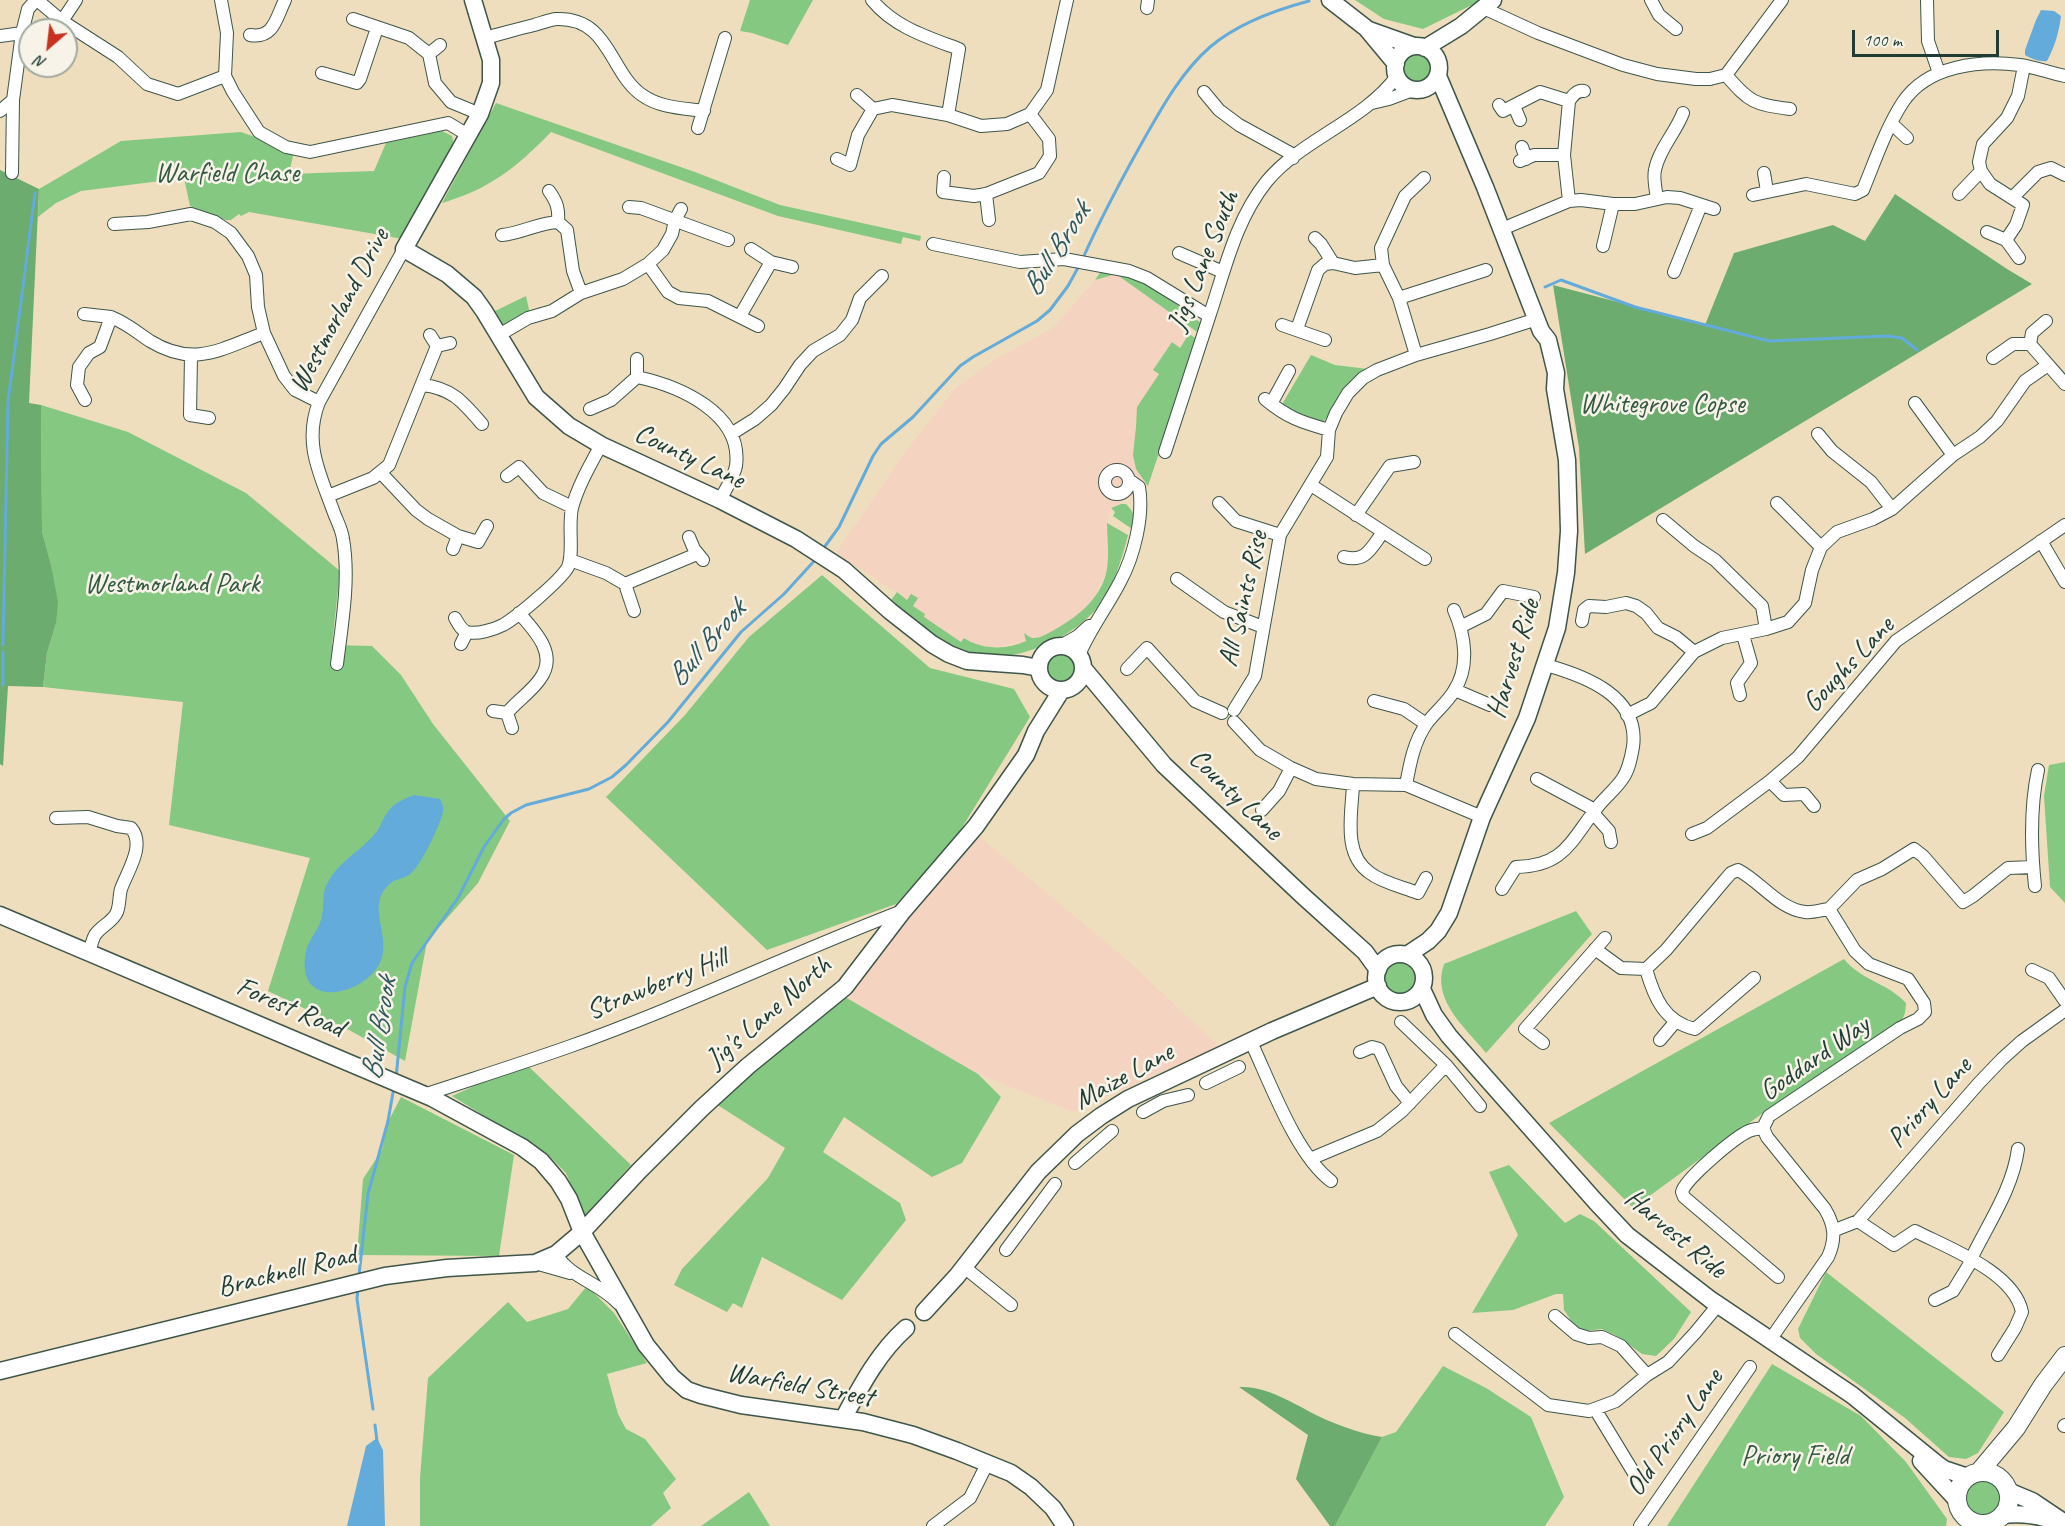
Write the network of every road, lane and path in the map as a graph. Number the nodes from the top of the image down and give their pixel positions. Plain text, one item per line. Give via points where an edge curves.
1 (36, 0) edge
2 (76, 0) edge
3 (221, 0) edge
4 (285, 0) edge
5 (473, 0) edge
6 (872, 0) edge
7 (1067, 0) edge
8 (1330, 0) edge
9 (1652, 0) edge
10 (1782, 0) edge
11 (1927, 0) edge
12 (1489, 4) edge
13 (26, 18) edge
14 (58, 18) edge
15 (64, 18) edge
16 (353, 19) dead end
17 (1461, 26) junction
18 (377, 28) junction
19 (1366, 28) junction
20 (1676, 29) dead end
21 (78, 31) edge
22 (18, 34) edge
23 (250, 35) dead end
24 (0, 36) edge
25 (484, 38) junction
26 (725, 38) dead end
27 (440, 45) dead end
28 (1419, 47) junction
29 (429, 54) junction
30 (18, 63) edge
31 (2024, 66) junction
32 (1438, 68) junction
33 (1396, 70) junction
34 (1939, 72) junction
35 (321, 73) dead end
36 (1726, 75) junction
37 (225, 76) junction
38 (2065, 76) edge
39 (1417, 90) junction
40 (1204, 92) dead end
41 (1584, 92) dead end
42 (857, 95) dead end
43 (13, 100) junction
44 (1569, 101) junction
45 (1371, 103) junction
46 (1499, 105) dead end
47 (1514, 106) junction
48 (873, 109) junction
49 (1790, 109) dead end
50 (0, 111) edge
51 (704, 111) junction
52 (1683, 113) dead end
53 (480, 114) junction
54 (1030, 114) junction
55 (948, 115) junction
56 (1520, 120) dead end
57 (1456, 122) junction
58 (1892, 123) junction
59 (698, 128) dead end
60 (468, 135) junction
61 (1907, 138) dead end
62 (1564, 154) junction
63 (1523, 156) dead end
64 (1293, 158) junction
65 (837, 159) dead end
66 (1981, 171) junction
67 (12, 173) dead end
68 (1764, 173) dead end
69 (2065, 175) edge
70 (944, 177) dead end
71 (1424, 178) dead end
72 (549, 191) dead end
73 (1767, 191) junction
74 (986, 194) junction
75 (1959, 194) dead end
76 (1753, 195) dead end
77 (2012, 198) junction
78 (1657, 199) junction
79 (1569, 201) junction
80 (1613, 204) junction
81 (1701, 205) junction
82 (629, 207) dead end
83 (1714, 209) dead end
84 (678, 215) junction
85 (989, 220) dead end
86 (558, 222) junction
87 (114, 224) dead end
88 (1502, 229) junction
89 (1987, 232) dead end
90 (502, 235) dead end
91 (1315, 238) dead end
92 (728, 240) dead end
93 (2006, 240) junction
94 (933, 244) dead end
95 (1603, 246) dead end
96 (404, 249) junction
97 (751, 249) dead end
98 (1179, 254) dead end
99 (2019, 258) dead end
100 (771, 262) junction
101 (1333, 263) junction
102 (648, 264) junction
103 (1383, 265) junction
104 (792, 267) dead end
105 (1486, 270) dead end
106 (1223, 272) junction
107 (1674, 272) dead end
108 (882, 276) dead end
109 (581, 293) junction
110 (1399, 298) junction
111 (84, 314) dead end
112 (740, 316) junction
113 (1209, 316) junction
114 (111, 317) junction
115 (2046, 321) dead end
116 (1282, 325) dead end
117 (1539, 325) junction
118 (758, 326) dead end
119 (1297, 329) junction
120 (264, 333) junction
121 (430, 335) dead end
122 (499, 335) junction
123 (1325, 340) dead end
124 (450, 343) dead end
125 (2030, 344) junction
126 (437, 346) junction
127 (1416, 355) junction
128 (191, 356) junction
129 (1993, 358) dead end
130 (637, 359) dead end
131 (2048, 365) junction
132 (1289, 371) dead end
133 (637, 377) junction
134 (2065, 384) edge
135 (422, 385) junction
136 (85, 400) dead end
137 (319, 402) junction
138 (1915, 403) dead end
139 (591, 409) dead end
140 (209, 418) dead end
141 (482, 424) dead end
142 (1329, 430) junction
143 (731, 434) junction
144 (1818, 434) dead end
145 (601, 445) junction
146 (1165, 452) dead end
147 (1953, 455) junction
148 (1414, 462) dead end
149 (381, 473) junction
150 (507, 476) dead end
151 (1129, 480) junction
152 (1311, 485) junction
153 (1123, 492) junction
154 (328, 496) junction
155 (720, 500) junction
156 (1219, 503) dead end
157 (1777, 503) dead end
158 (572, 507) junction
159 (1892, 508) junction
160 (1356, 515) junction
161 (1140, 519) junction
162 (1663, 520) dead end
163 (2065, 525) edge
164 (488, 526) dead end
165 (1383, 532) junction
166 (1280, 535) junction
167 (458, 536) junction
168 (689, 537) dead end
169 (2041, 541) junction
170 (1821, 547) junction
171 (453, 549) dead end
172 (1344, 557) dead end
173 (1425, 559) dead end
174 (570, 560) junction
175 (1177, 579) dead end
176 (2065, 582) edge
177 (625, 584) junction
178 (1534, 597) dead end
179 (1454, 610) dead end
180 (634, 611) dead end
181 (519, 614) junction
182 (1099, 616) junction
183 (455, 618) dead end
184 (1582, 621) dead end
185 (1462, 626) junction
186 (1263, 627) junction
187 (1766, 629) junction
188 (467, 632) junction
189 (1743, 635) junction
190 (461, 644) dead end
191 (1060, 646) junction
192 (1694, 652) junction
193 (1081, 662) junction
194 (337, 663) dead end
195 (1545, 665) junction
196 (1042, 668) junction
197 (1127, 669) dead end
198 (1067, 689) junction
199 (1455, 690) junction
200 (1740, 695) dead end
201 (1107, 698) junction
202 (1374, 701) dead end
203 (1490, 705) dead end
204 (493, 711) dead end
205 (507, 713) junction
206 (1627, 715) junction
207 (1234, 716) junction
208 (1426, 724) junction
209 (512, 728) dead end
210 (1036, 731) junction
211 (1291, 768) junction
212 (2038, 770) dead end
213 (1537, 779) dead end
214 (1770, 782) junction
215 (1353, 784) junction
216 (1406, 785) junction
217 (1814, 806) dead end
218 (1262, 810) dead end
219 (1594, 812) junction
220 (1482, 817) junction
221 (56, 818) dead end
222 (1692, 834) dead end
223 (1611, 842) dead end
224 (2033, 867) junction
225 (1426, 878) dead end
226 (2035, 886) dead end
227 (1502, 889) dead end
228 (1828, 909) junction
229 (903, 911) junction
230 (0, 915) edge
231 (1334, 923) junction
232 (1438, 930) junction
233 (1605, 938) dead end
234 (1595, 949) junction
235 (89, 952) junction
236 (1400, 956) junction
237 (1422, 968) junction
238 (1646, 969) junction
239 (2032, 970) dead end
240 (1378, 978) junction
241 (1754, 978) dead end
242 (1422, 989) junction
243 (2065, 1001) edge
244 (1401, 1002) junction
245 (2065, 1010) edge
246 (1676, 1021) junction
247 (1401, 1022) dead end
248 (1449, 1036) junction
249 (1660, 1040) dead end
250 (1251, 1041) junction
251 (1543, 1043) dead end
252 (1360, 1052) dead end
253 (1212, 1060) junction
254 (1446, 1065) junction
255 (1239, 1067) dead end
256 (1220, 1076) junction
257 (1206, 1083) dead end
258 (1160, 1094) junction
259 (424, 1095) junction
260 (1188, 1095) dead end
261 (1410, 1103) junction
262 (1480, 1106) dead end
263 (1143, 1112) dead end
264 (1763, 1128) junction
265 (1112, 1131) dead end
266 (1077, 1134) junction
267 (1090, 1149) junction
268 (2018, 1149) dead end
269 (1310, 1159) junction
270 (1075, 1163) dead end
271 (1331, 1181) dead end
272 (1055, 1184) dead end
273 (1021, 1193) junction
274 (1039, 1206) junction
275 (1858, 1221) junction
276 (1835, 1230) junction
277 (582, 1232) junction
278 (1006, 1250) dead end
279 (556, 1254) junction
280 (1972, 1260) junction
281 (535, 1263) junction
282 (964, 1267) junction
283 (577, 1275) junction
284 (1778, 1277) dead end
285 (1935, 1300) dead end
286 (1011, 1305) dead end
287 (1718, 1305) junction
288 (924, 1312) dead end
289 (627, 1313) junction
290 (1556, 1316) dead end
291 (906, 1328) dead end
292 (1455, 1334) dead end
293 (1770, 1340) junction
294 (1998, 1355) dead end
295 (2065, 1356) edge
296 (1750, 1367) dead end
297 (0, 1371) edge
298 (1647, 1375) junction
299 (1595, 1409) junction
300 (843, 1419) junction
301 (2016, 1428) junction
302 (1901, 1435) junction
303 (988, 1462) junction
304 (1974, 1475) junction
305 (1640, 1483) dead end
306 (2005, 1485) junction
307 (1961, 1514) edge
308 (2002, 1515) junction
309 (2065, 1524) edge
310 (1984, 1525) edge
311 (933, 1526) edge
312 (1065, 1526) edge
313 (1640, 1526) edge

1 - 13 street
1 - 14 street
2 - 15 street
3 - 37 street via 227,33
4 - 23 street via 271,30 260,36
5 - 25 street, Westmorland Drive
6 - 55 street via 913,32 959,49
7 - 54 street via 1047,90
8 - 19 street
9 - 20 street via 1659,15
10 - 36 street
11 - 34 street via 1928,41
12 - 17 street
12 - 36 street via 1490,11 1538,33 1623,65 1696,79
16 - 18 street
17 - 28 street
17 - 32 street
18 - 29 street via 409,38
18 - 35 street via 357,83
19 - 28 street
19 - 33 street
21 - 37 street via 118,57 147,84 178,94
22 - 24 street
25 - 51 street via 556,19 587,26 604,40 627,80 641,94 660,104
25 - 53 street, Westmorland Drive via 492,72
26 - 51 street
27 - 29 street
28 - 32 street via 1431,51
28 - 33 street via 1402,52
29 - 53 street via 435,83 451,102
30 - 43 street
31 - 34 street via 1971,64
31 - 38 street
31 - 66 street via 2018,96 2007,118 1983,144
32 - 39 street via 1434,82
32 - 57 street, Harvest Ride
33 - 39 street via 1406,87
33 - 45 street, Jigs Lane South via 1389,87
34 - 58 street via 1904,101
36 - 49 street via 1757,104
37 - 60 street via 259,132 286,147 310,152 448,123
39 - 45 street, Jigs Lane South
39 - 57 street, Harvest Ride via 1440,102
40 - 64 street via 1232,120
41 - 44 street via 1574,94
42 - 48 street
43 - 50 street
43 - 67 street
44 - 47 street via 1540,92
44 - 62 street
45 - 64 street, Jigs Lane South
46 - 47 street via 1503,111
47 - 56 street
48 - 55 street via 892,105
48 - 65 street via 858,135 850,165
51 - 59 street
52 - 78 street via 1654,172
53 - 60 street, Westmorland Drive
54 - 55 street via 1008,124 981,126
54 - 74 street via 1049,139 1050,156 1039,172
57 - 88 street, Harvest Ride
58 - 61 street
58 - 73 street via 1863,190 1855,194 1806,184
60 - 96 street, Westmorland Drive
62 - 63 street
62 - 79 street
64 - 106 street, Jigs Lane South via 1268,180 1246,210
66 - 75 street
66 - 77 street via 1990,184
68 - 73 street
69 - 77 street via 2051,168 2038,172
70 - 74 street via 943,192
71 - 103 street via 1405,196 1389,229 1381,248
72 - 86 street via 559,210
73 - 76 street
74 - 85 street
77 - 93 street via 2023,205
78 - 80 street
78 - 81 street via 1680,198
79 - 80 street
79 - 88 street
80 - 95 street
81 - 83 street
81 - 107 street
82 - 84 street
84 - 92 street
84 - 102 street via 663,250
86 - 90 street via 544,222
86 - 109 street via 567,230 573,271
87 - 120 street via 191,214 231,232 256,275
88 - 117 street, Harvest Ride
89 - 93 street
91 - 101 street
93 - 99 street
94 - 113 street via 1020,261 1064,260 1129,271
96 - 122 street, County Lane via 460,284 474,297
96 - 137 street, Westmorland Drive
97 - 100 street
98 - 106 street
100 - 104 street
100 - 112 street
101 - 103 street via 1355,268
101 - 119 street via 1318,270
102 - 109 street via 623,279
102 - 112 street via 668,292 679,298 708,301
103 - 110 street
105 - 110 street
106 - 113 street, Jigs Lane South
108 - 143 street via 860,298 852,320 840,335 813,351 771,405
109 - 122 street
110 - 127 street
111 - 114 street
112 - 118 street
113 - 146 street, Jigs Lane South
114 - 128 street via 171,352
114 - 136 street via 100,347 89,353 79,367 77,385
115 - 125 street via 2032,333
116 - 119 street
117 - 127 street, All Saints Rise
117 - 195 street, Harvest Ride via 1539,342 1555,389 1567,460 1569,531 1561,607
119 - 123 street
120 - 128 street
120 - 137 street via 295,390
121 - 126 street
122 - 145 street, County Lane via 536,397 569,426
124 - 126 street
125 - 129 street via 2013,344
125 - 131 street
126 - 135 street
127 - 142 street, All Saints Rise via 1363,378 1348,393
128 - 140 street via 187,418
130 - 133 street
131 - 134 street
131 - 147 street via 2025,381 1997,421
132 - 142 street via 1268,401 1297,421
133 - 139 street via 611,400
133 - 143 street via 683,392 709,408
135 - 141 street via 448,391
135 - 149 street via 389,465
137 - 154 street, Westmorland Drive via 311,438
138 - 147 street
142 - 152 street, All Saints Rise via 1327,457
143 - 155 street via 736,467
144 - 159 street via 1832,451 1871,482
145 - 155 street, County Lane
145 - 158 street
147 - 159 street
148 - 160 street via 1390,466
149 - 154 street
149 - 167 street via 416,510
150 - 158 street via 515,463 543,493
151 - 153 street
151 - 153 street via 1126,473 1117,470 1106,476 1104,483 1109,491
151 - 161 street via 1139,487
152 - 160 street
152 - 166 street, All Saints Rise
153 - 161 street
154 - 194 street, Westmorland Drive via 343,538 345,573
155 - 196 street, County Lane via 831,561 949,654 967,661
156 - 166 street via 1236,521
157 - 170 street
158 - 174 street
159 - 170 street via 1837,532
160 - 165 street
161 - 182 street via 1121,581
162 - 187 street via 1715,560 1762,606
163 - 169 street, Goughs Lane
164 - 167 street via 478,542
165 - 172 street via 1366,555 1354,560
165 - 173 street
166 - 186 street, All Saints Rise
167 - 171 street
168 - 177 street via 700,557
169 - 176 street
169 - 214 street, Goughs Lane via 1896,641 1798,757
170 - 187 street via 1805,603 1788,622
174 - 177 street
174 - 181 street via 566,571
175 - 186 street via 1224,612
177 - 180 street
178 - 185 street via 1503,591 1486,614
179 - 185 street
181 - 188 street via 502,626
181 - 205 street via 548,655 540,680
182 - 191 street via 1078,636
182 - 193 street
183 - 188 street
184 - 192 street via 1589,606 1626,603 1646,613 1658,628
185 - 199 street via 1465,646
186 - 207 street, All Saints Rise via 1255,676
187 - 189 street
188 - 190 street
189 - 192 street via 1722,638
189 - 200 street via 1751,663 1737,683
191 - 193 street via 1068,648
191 - 196 street via 1050,649
192 - 206 street via 1651,703
193 - 198 street via 1081,677
193 - 201 street, County Lane
195 - 206 street via 1600,686
195 - 220 street, Harvest Ride via 1527,718
196 - 198 street via 1050,688
196 - 210 street, Jig's Lane North via 1042,708
197 - 207 street, All Saints Rise via 1147,648 1195,701 1222,713 1227,708
198 - 201 street
198 - 210 street, Jig's Lane North
199 - 203 street
199 - 208 street
201 - 231 street, County Lane via 1164,765
202 - 208 street via 1404,709
204 - 205 street
205 - 209 street
206 - 219 street via 1634,737 1631,760 1623,778
207 - 211 street via 1260,750
208 - 216 street via 1411,754
210 - 229 street, Jig's Lane North via 1026,755 976,826
211 - 215 street via 1316,779
211 - 218 street via 1279,791
212 - 224 street via 2033,794
213 - 219 street
214 - 217 street via 1784,795 1804,794
214 - 222 street, Goughs Lane via 1703,823
215 - 216 street
215 - 225 street via 1351,844 1360,864 1371,874 1418,893
216 - 220 street
219 - 223 street via 1609,831
219 - 227 street via 1561,854 1540,865 1516,867
220 - 232 street, Harvest Ride via 1453,903
221 - 235 street via 88,817 135,832 132,866 121,889 117,911 96,933
224 - 226 street
224 - 228 street via 2008,868 1963,902 1914,849 1857,880
228 - 238 street via 1808,913 1795,910 1738,870 1731,873
228 - 264 street, Goddard Way via 1855,951 1869,964 1908,979 1924,1003 1925,1012 1769,1116
229 - 259 street, Strawberry Hill via 578,1043
229 - 277 street, Jig's Lane North via 845,987 702,1108
230 - 235 street, Forest Road
231 - 236 street, County Lane via 1355,937
231 - 240 street, County Lane via 1365,952
232 - 236 street, Harvest Ride via 1428,941
232 - 237 street, Harvest Ride
233 - 234 street
234 - 238 street via 1621,968
234 - 251 street via 1525,1029
235 - 259 street, Forest Road
236 - 237 street via 1416,960
236 - 240 street via 1384,961
237 - 242 street
238 - 246 street via 1659,1005
239 - 243 street via 2049,978
240 - 244 street via 1386,997
240 - 250 street, Maize Lane
241 - 246 street via 1695,1029
242 - 244 street via 1410,1000
242 - 248 street, Harvest Ride
244 - 248 street, Harvest Ride via 1431,1019
245 - 275 street, Priory Lane via 2022,1041 1978,1083
246 - 249 street
247 - 254 street
248 - 287 street, Harvest Ride via 1628,1235
250 - 253 street, Maize Lane
250 - 269 street via 1298,1142
252 - 261 street via 1372,1047 1379,1049 1396,1086
253 - 256 street
253 - 258 street, Maize Lane
254 - 261 street
254 - 262 street
255 - 256 street
256 - 257 street
258 - 260 street
258 - 263 street
258 - 266 street, Maize Lane via 1128,1099
259 - 277 street, Forest Road via 506,1137 541,1161 564,1190
261 - 269 street via 1377,1131
264 - 276 street, Goddard Way via 1825,1209
264 - 284 street via 1738,1137 1688,1180 1682,1192
265 - 267 street
266 - 267 street
266 - 273 street, Maize Lane
267 - 270 street
268 - 280 street via 2010,1183
269 - 271 street
272 - 274 street
273 - 274 street
273 - 282 street, Maize Lane
274 - 278 street
275 - 276 street, Priory Lane
275 - 280 street via 1894,1245 1915,1232
276 - 293 street via 1828,1257
277 - 279 street, Bracknell Road
277 - 289 street, Warfield Street
279 - 281 street, Bracknell Road
279 - 283 street
280 - 285 street via 1953,1291
280 - 294 street via 2014,1291 2022,1312
281 - 283 street
281 - 297 street, Bracknell Road via 385,1276
282 - 286 street
282 - 288 street, Maize Lane
283 - 289 street via 603,1290
287 - 293 street, Harvest Ride
287 - 298 street via 1668,1362
289 - 300 street, Warfield Street via 646,1345 687,1390 777,1412
290 - 298 street via 1576,1334 1602,1337 1621,1346
291 - 300 street via 872,1367
292 - 299 street via 1548,1405
293 - 302 street, Harvest Ride via 1852,1395
295 - 301 main road
296 - 313 street, Old Priory Lane
298 - 299 street via 1616,1401
299 - 305 street
300 - 303 street, Warfield Street via 913,1435
301 - 304 main road
301 - 306 main road via 2007,1454
302 - 304 street, Harvest Ride via 1944,1469
302 - 307 street, Harvest Ride
303 - 311 street via 970,1498
303 - 312 street, Warfield Street via 1031,1487
304 - 306 main road via 1992,1474
304 - 307 main road via 1960,1485
306 - 308 main road via 2009,1502
306 - 309 street
307 - 310 main road
308 - 309 street via 2040,1516
308 - 310 main road

